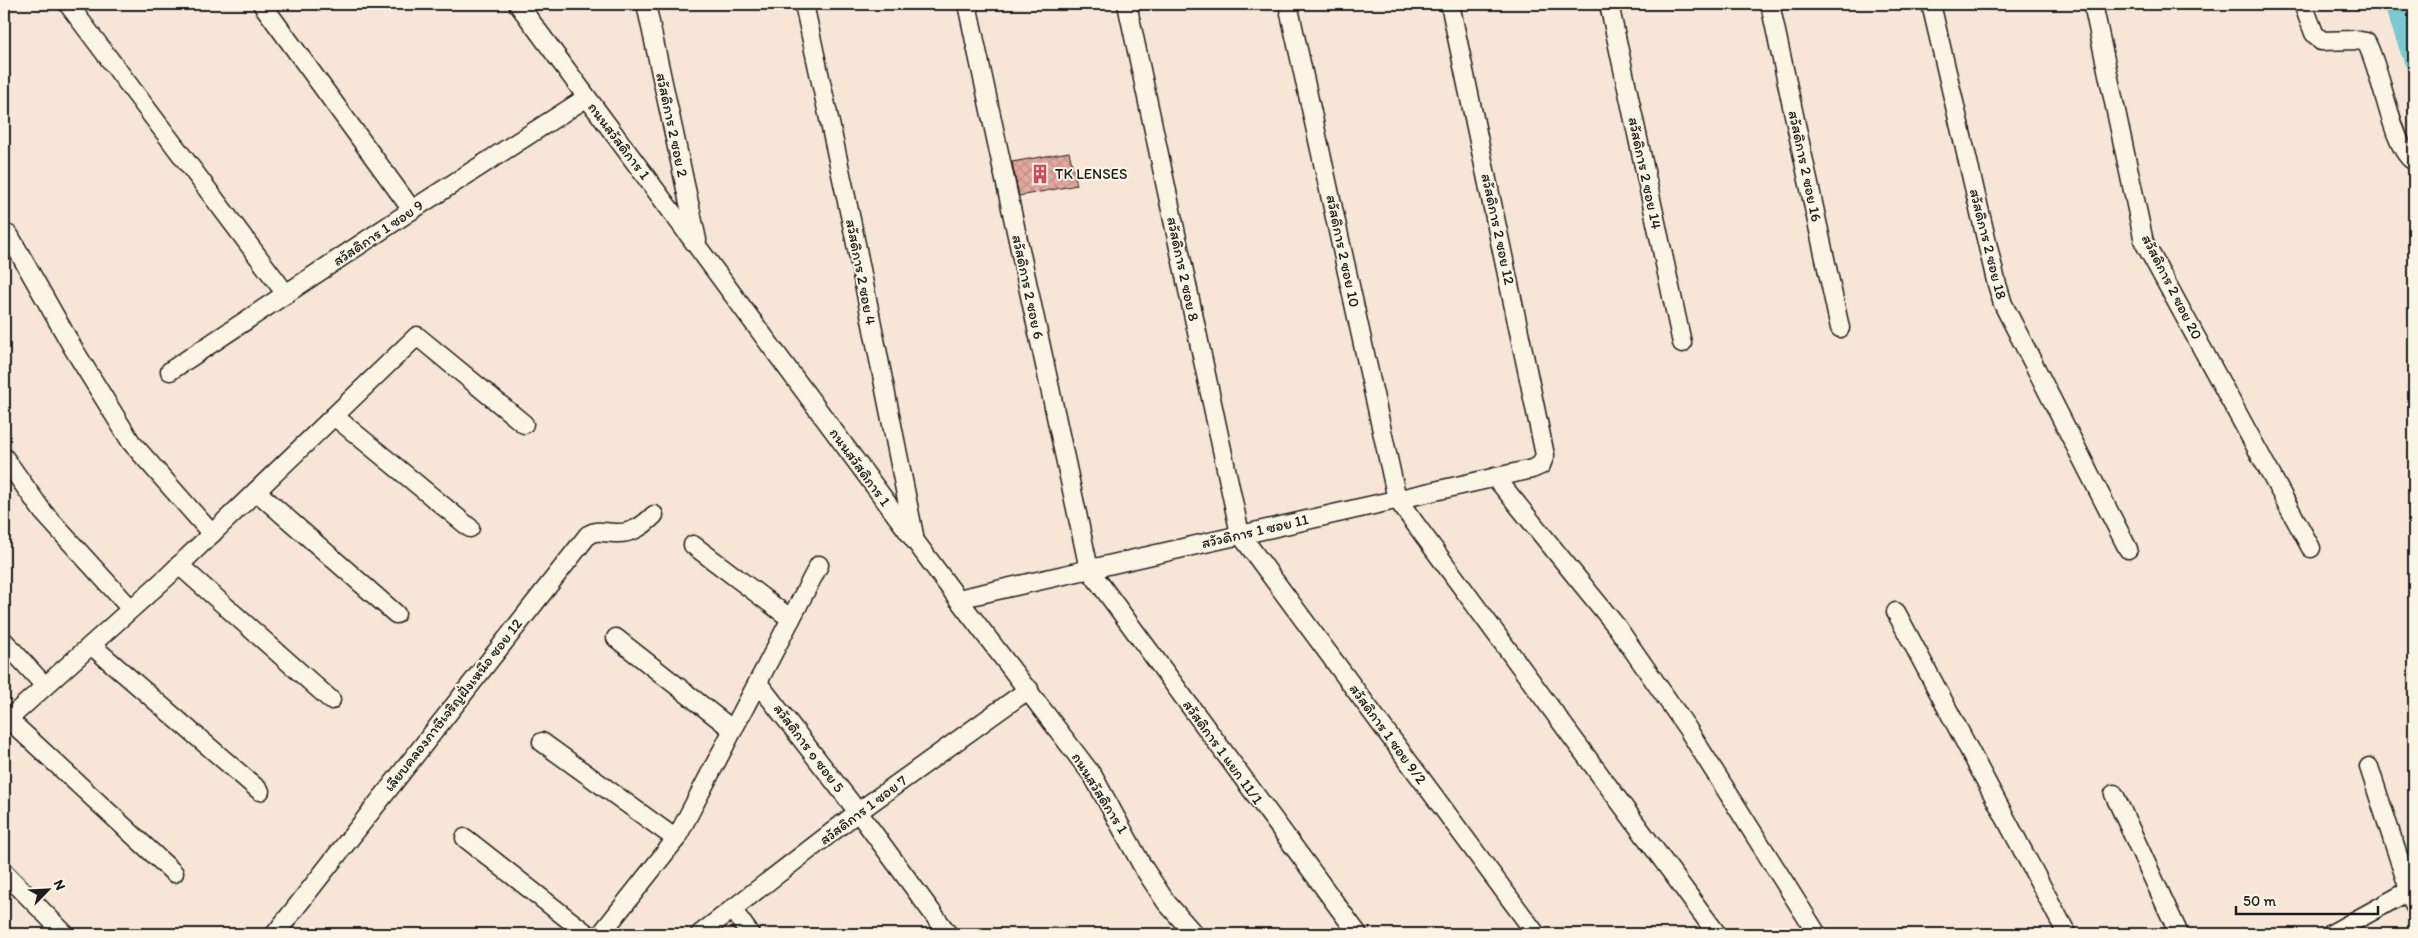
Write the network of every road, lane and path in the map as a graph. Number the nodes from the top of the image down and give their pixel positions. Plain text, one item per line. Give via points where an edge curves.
1 (68, 4) edge
2 (262, 4) edge
3 (518, 4) edge
4 (646, 4) edge
5 (804, 4) edge
6 (967, 4) edge
7 (1127, 4) edge
8 (1288, 4) edge
9 (1450, 4) edge
10 (1609, 4) edge
11 (1770, 4) edge
12 (1931, 4) edge
13 (2093, 4) edge
14 (2303, 4) edge
15 (586, 98) junction
16 (2414, 161) edge
17 (412, 210) junction
18 (9, 235) dead end
19 (698, 246) junction
20 (286, 294) junction
21 (1840, 328) dead end
22 (1682, 343) dead end
23 (170, 371) dead end
24 (334, 416) junction
25 (524, 424) dead end
26 (1545, 455) joint
27 (4, 457) edge
28 (1495, 477) junction
29 (256, 491) junction
30 (1397, 499) junction
31 (654, 515) dead end
32 (470, 528) dead end
33 (212, 534) junction
34 (1240, 534) junction
35 (915, 540) junction
36 (693, 544) dead end
37 (2311, 548) dead end
38 (2128, 549) dead end
39 (179, 565) junction
40 (820, 565) dead end
41 (1089, 569) junction
42 (958, 599) junction
43 (131, 609) junction
44 (1896, 612) dead end
45 (396, 614) dead end
46 (791, 619) junction
47 (616, 638) dead end
48 (4, 641) edge
49 (91, 645) junction
50 (758, 683) junction
51 (45, 686) junction
52 (1028, 690) junction
53 (331, 700) dead end
54 (6, 721) edge
55 (733, 730) junction
56 (542, 742) dead end
57 (2369, 767) dead end
58 (260, 791) dead end
59 (2114, 794) dead end
60 (858, 812) junction
61 (465, 838) dead end
62 (676, 839) junction
63 (4, 872) edge
64 (174, 873) dead end
65 (2413, 894) edge
66 (732, 909) junction
67 (65, 934) edge
68 (275, 934) edge
69 (587, 934) edge
70 (601, 934) edge
71 (700, 934) edge
72 (750, 934) edge
73 (948, 934) edge
74 (1194, 934) edge
75 (1358, 934) edge
76 (1536, 934) edge
77 (1718, 934) edge
78 (1817, 934) edge
79 (2067, 934) edge
80 (2180, 934) edge
81 (2330, 934) edge

1 - 20 street
2 - 17 street
3 - 15 street, ถนนสวัสดิการ 1
4 - 19 street, สวัสดิการ 2 ซอย 2
5 - 35 street, สวัสดิการ 2 ซอย 4
6 - 41 street, สวัสดิการ 2 ซอย 6
7 - 34 street, สวัสดิการ 2 ซอย 8
8 - 30 street, สวัสดิการ 2 ซอย 10
9 - 26 street, สวัสดิการ 2 ซอย 12
10 - 22 street, สวัสดิการ 2 ซอย 14
11 - 21 street, สวัสดิการ 2 ซอย 16
12 - 38 street, สวัสดิการ 2 ซอย 18 via 2003,304
13 - 37 street, สวัสดิการ 2 ซอย 20 via 2144,242
14 - 16 street via 2314,33 2321,41 2366,42 2396,134 2409,159
15 - 17 street, สวัสดิการ 1 ซอย 9
15 - 19 street, ถนนสวัสดิการ 1
17 - 20 street, สวัสดิการ 1 ซอย 9
18 - 33 street via 131,442
19 - 35 street, ถนนสวัสดิการ 1
20 - 23 street, สวัสดิการ 1 ซอย 9
24 - 25 street via 417,336
24 - 29 street
24 - 32 street
26 - 28 street, สวัวดิการ 1 ซอย 11 via 1541,465
27 - 43 street via 43,512
28 - 30 street, สวัวดิการ 1 ซอย 11
28 - 78 street via 1617,627 1687,728
29 - 33 street
29 - 45 street
30 - 34 street, สวัวดิการ 1 ซอย 11
30 - 77 street
31 - 68 street, เลียบคลองภาษีเจริญฝั่งเหนือ ซอย 12 via 637,529 615,533 600,531 588,535
33 - 39 street
34 - 41 street, สวัวดิการ 1 ซอย 11
34 - 76 street, สวัสดิการ 1 ซอย 9/2
35 - 42 street, ถนนสวัสดิการ 1
36 - 46 street
39 - 43 street
39 - 53 street
40 - 46 street
41 - 42 street, สวัวดิการ 1 ซอย 11
41 - 75 street, สวัสดิการ 1 แยก 11/1
42 - 52 street, ถนนสวัสดิการ 1
43 - 49 street
44 - 79 street
46 - 50 street
47 - 55 street
48 - 51 street
49 - 51 street
49 - 58 street
50 - 55 street
50 - 60 street, สวัสดิการ ๑ ซอย 5
51 - 54 street
52 - 60 street, สวัสดิการ 1 ซอย 7
52 - 74 street, ถนนสวัสดิการ 1 via 1092,776 1166,902
54 - 64 street
55 - 62 street
56 - 62 street
57 - 65 street
59 - 80 street
60 - 66 street, สวัสดิการ 1 ซอย 7
60 - 73 street, สวัสดิการ ๑ ซอย 5
61 - 69 street
62 - 70 street
63 - 67 street
65 - 81 street
66 - 71 street, สวัสดิการ 1 ซอย 7
66 - 72 street

